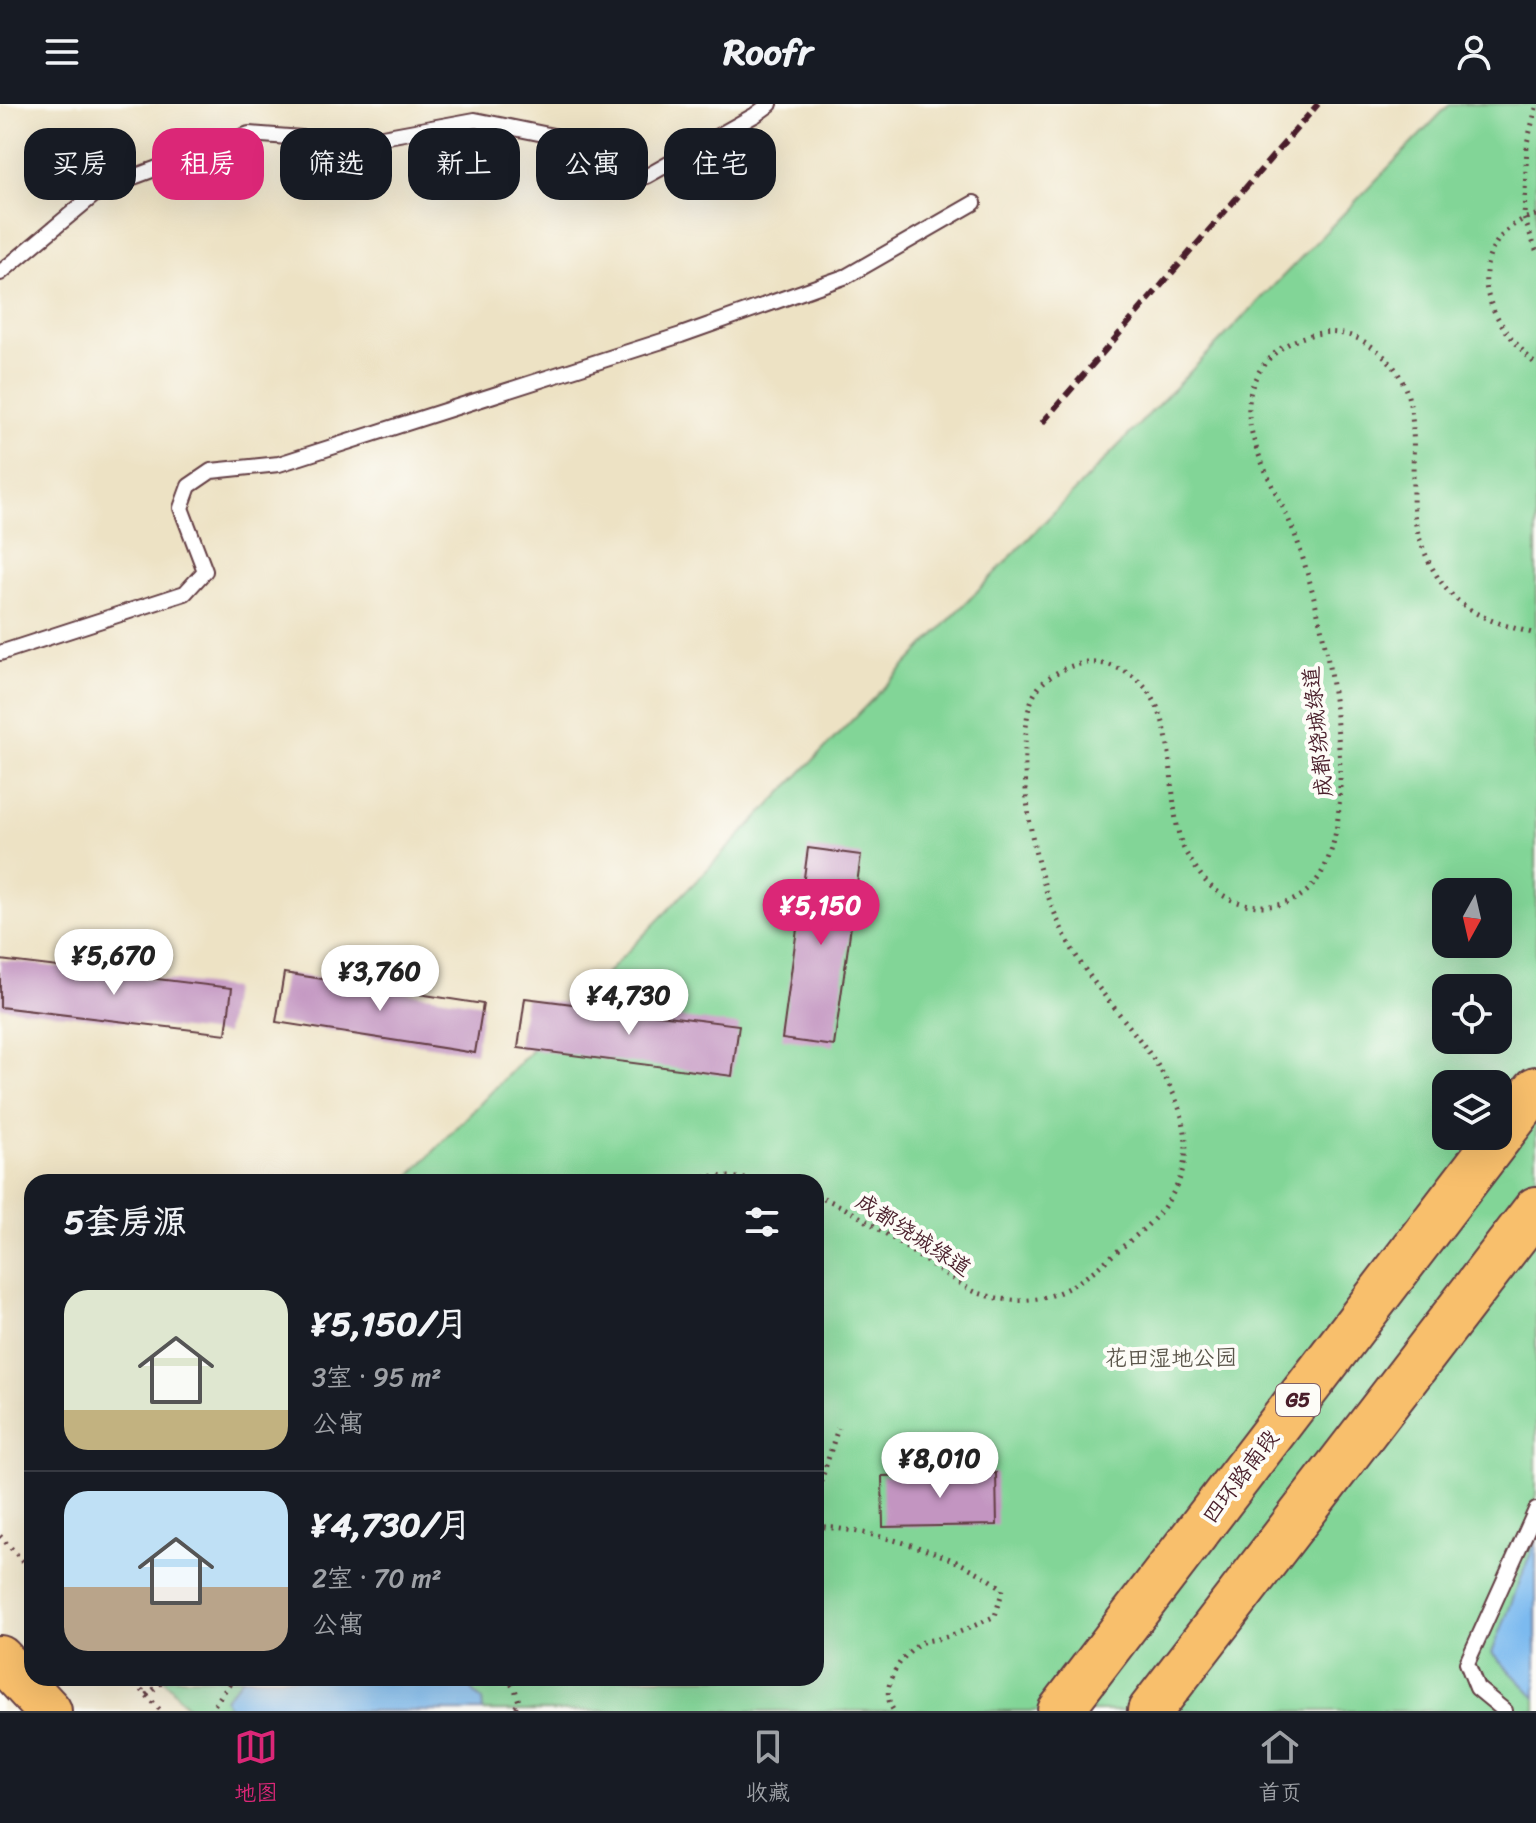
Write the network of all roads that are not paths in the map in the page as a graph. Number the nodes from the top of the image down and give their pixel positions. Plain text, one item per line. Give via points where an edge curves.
1 (770, 104) edge
2 (974, 203) dead end
3 (0, 273) edge
4 (0, 653) edge
5 (1536, 1089) edge
6 (1536, 1209) edge
7 (1536, 1510) edge
8 (0, 1658) edge
9 (24, 1684) edge
10 (26, 1686) edge
11 (49, 1711) edge
12 (1060, 1711) edge
13 (1150, 1711) edge
14 (1505, 1711) edge

1 - 3 lane via 647,176 619,182 573,140 475,120 355,142 249,134 101,189
2 - 4 lane via 847,276 694,330 279,464 211,471 189,486 181,508 205,571 185,593
5 - 12 main road, 四环路南段 / G5
6 - 13 main road
7 - 14 lane via 1467,1663 1477,1688
8 - 9 main road
10 - 11 main road

